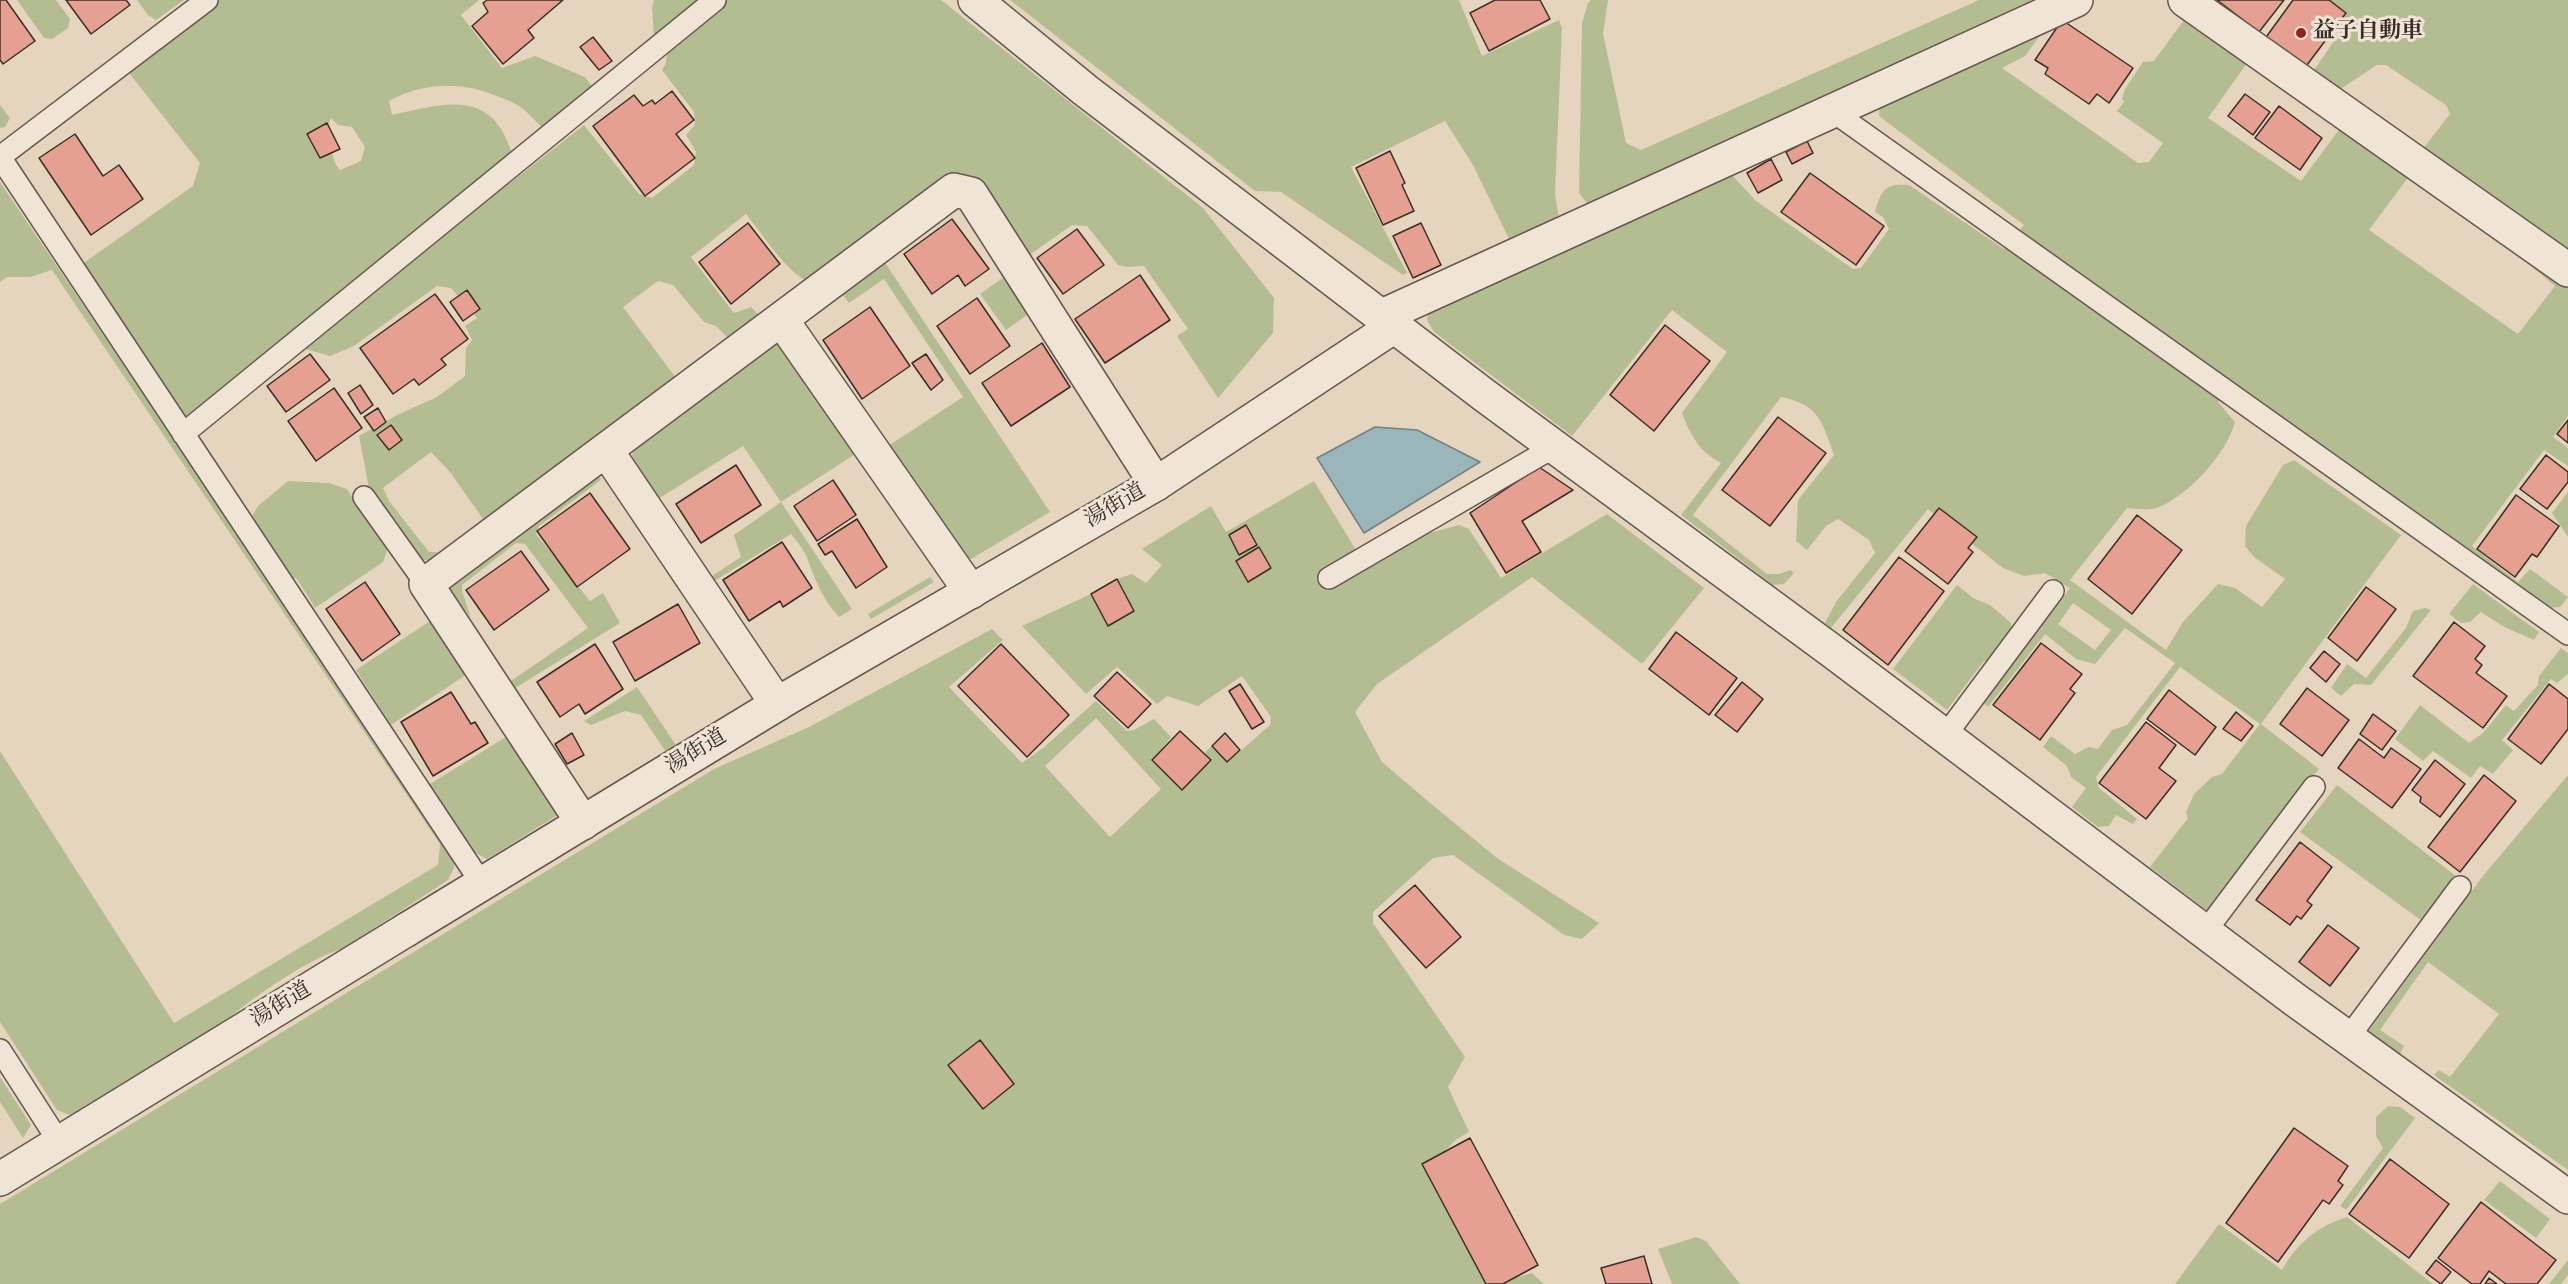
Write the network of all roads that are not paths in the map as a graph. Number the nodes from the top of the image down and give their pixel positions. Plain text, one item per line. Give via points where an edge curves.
1 (207, 0) edge
2 (715, 0) edge
3 (975, 0) edge
4 (2076, 0) edge
5 (2185, 0) edge
6 (1831, 110) junction
7 (0, 157) edge
8 (2568, 270) edge
9 (781, 319) junction
10 (1387, 322) junction
11 (183, 434) junction
12 (1554, 447) junction
13 (606, 450) junction
14 (1156, 484) junction
15 (364, 496) dead end
16 (1329, 578) dead end
17 (426, 584) junction
18 (2054, 591) dead end
19 (970, 592) junction
20 (2565, 626) edge
21 (777, 704) junction
22 (1945, 736) junction
23 (2314, 787) dead end
24 (583, 823) junction
25 (482, 884) junction
26 (2460, 887) dead end
27 (2205, 932) junction
28 (2348, 1038) junction
29 (0, 1050) edge
30 (60, 1142) junction
31 (0, 1179) edge
32 (2568, 1197) edge

1 - 7 lane
2 - 11 lane
3 - 10 street via 1085,90
4 - 6 street, 湯街道
5 - 8 street
6 - 10 street, 湯街道
6 - 20 lane
7 - 11 lane
9 - 13 street
9 - 14 street via 954,190 971,194
9 - 19 street
10 - 12 street
10 - 14 street, 湯街道
11 - 25 lane
12 - 16 lane
12 - 22 street
13 - 17 street
13 - 21 street
14 - 19 street, 湯街道
15 - 17 lane
17 - 24 street
18 - 22 lane
19 - 21 street, 湯街道
21 - 24 street, 湯街道
22 - 27 street
23 - 27 lane
24 - 25 street, 湯街道
25 - 30 street, 湯街道
26 - 28 lane
27 - 28 street
28 - 32 street
29 - 30 lane
30 - 31 street, 湯街道

